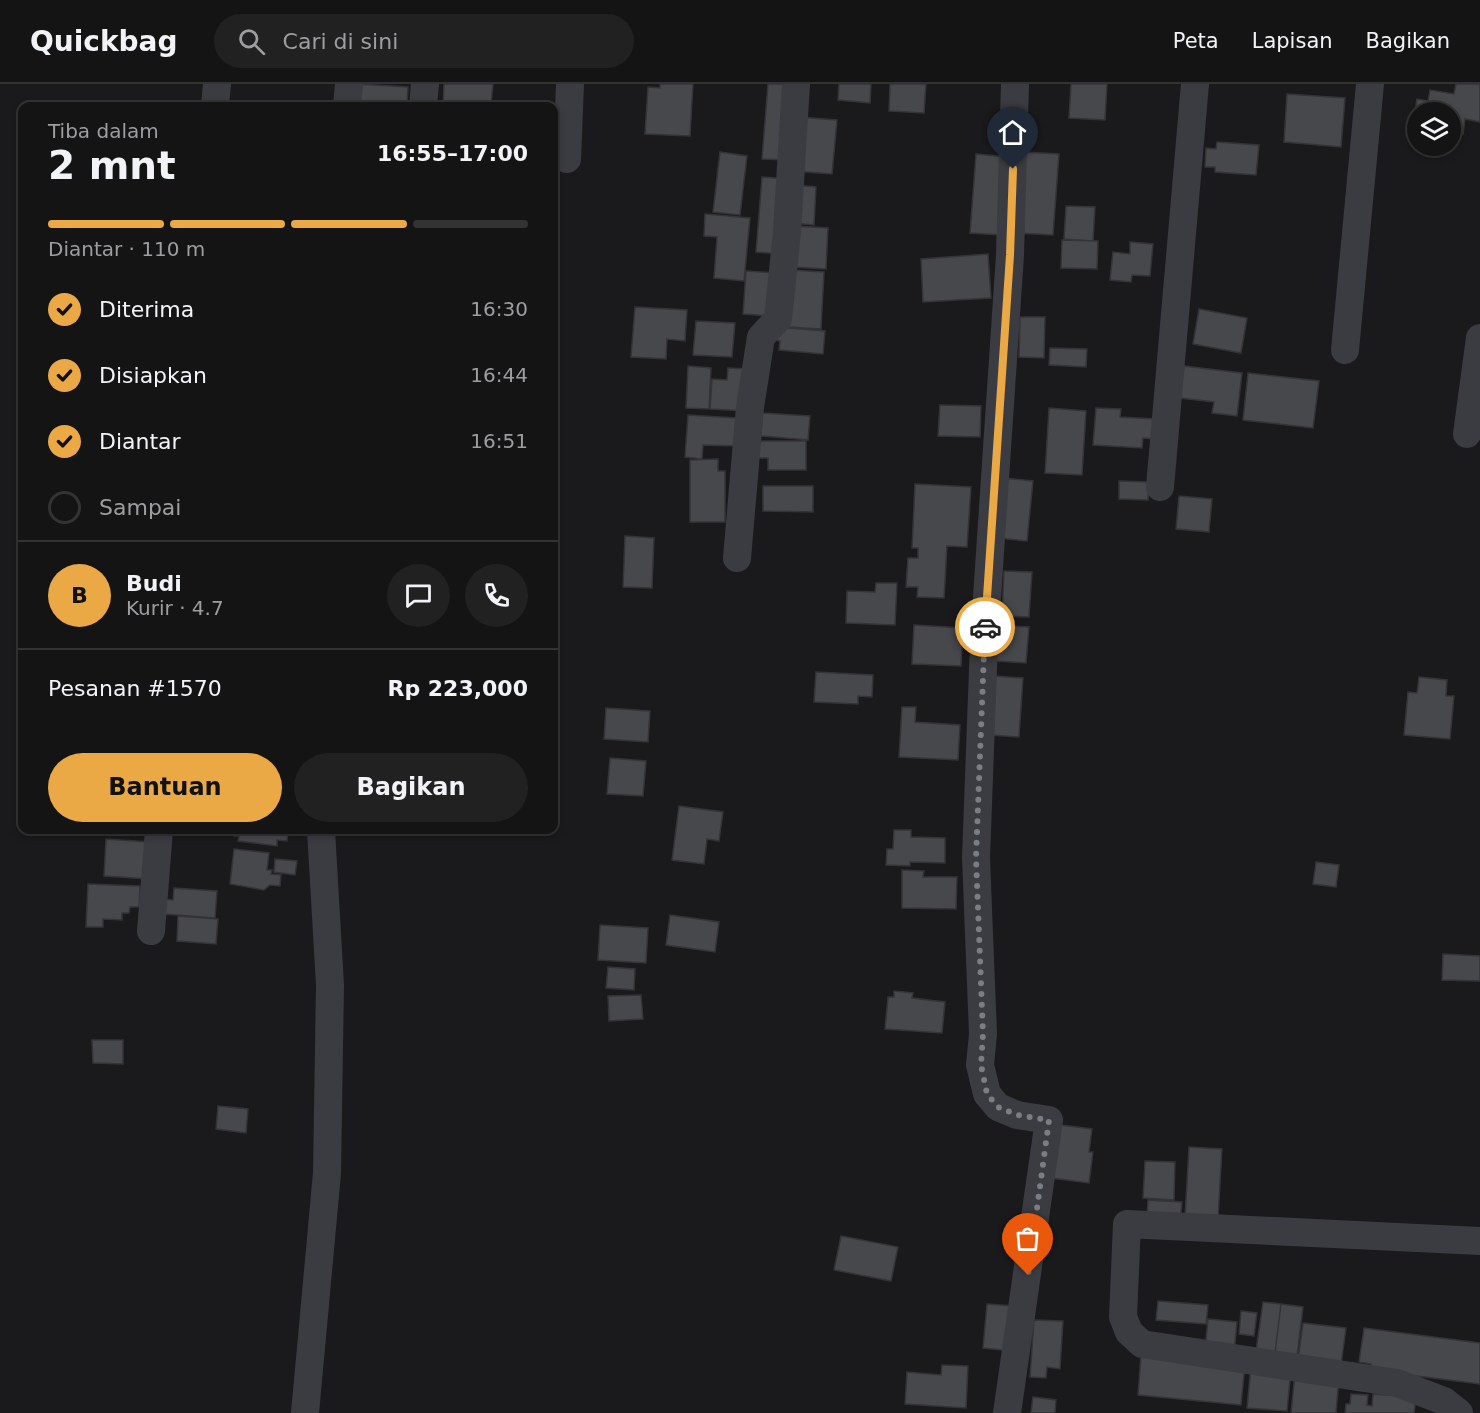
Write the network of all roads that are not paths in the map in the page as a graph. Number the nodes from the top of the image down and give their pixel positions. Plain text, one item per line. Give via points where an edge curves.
1 (217, 84) edge
2 (349, 84) edge
3 (425, 84) edge
4 (570, 84) edge
5 (796, 84) edge
6 (1015, 84) edge
7 (1196, 84) edge
8 (1370, 84) edge
9 (215, 102) edge
10 (347, 102) edge
11 (423, 102) edge
12 (567, 159) dead end
13 (1480, 338) edge
14 (1344, 350) dead end
15 (1467, 434) dead end
16 (1160, 487) dead end
17 (737, 558) dead end
18 (159, 834) edge
19 (321, 834) edge
20 (151, 931) dead end
21 (1480, 1241) edge
22 (305, 1413) edge
23 (1007, 1413) edge
24 (1459, 1413) edge

1 - 9 street
2 - 10 street
3 - 11 street
4 - 12 street
5 - 17 street via 788,232 778,319 761,337 750,407
6 - 23 street via 1010,255 984,642 977,824 981,1065 987,1094 998,1107 1017,1115 1049,1120
7 - 16 street
8 - 14 street
13 - 15 street
18 - 20 street
19 - 22 street via 330,986 327,1173
21 - 24 street via 1127,1224 1123,1317 1129,1332 1142,1344 1397,1383 1444,1401

